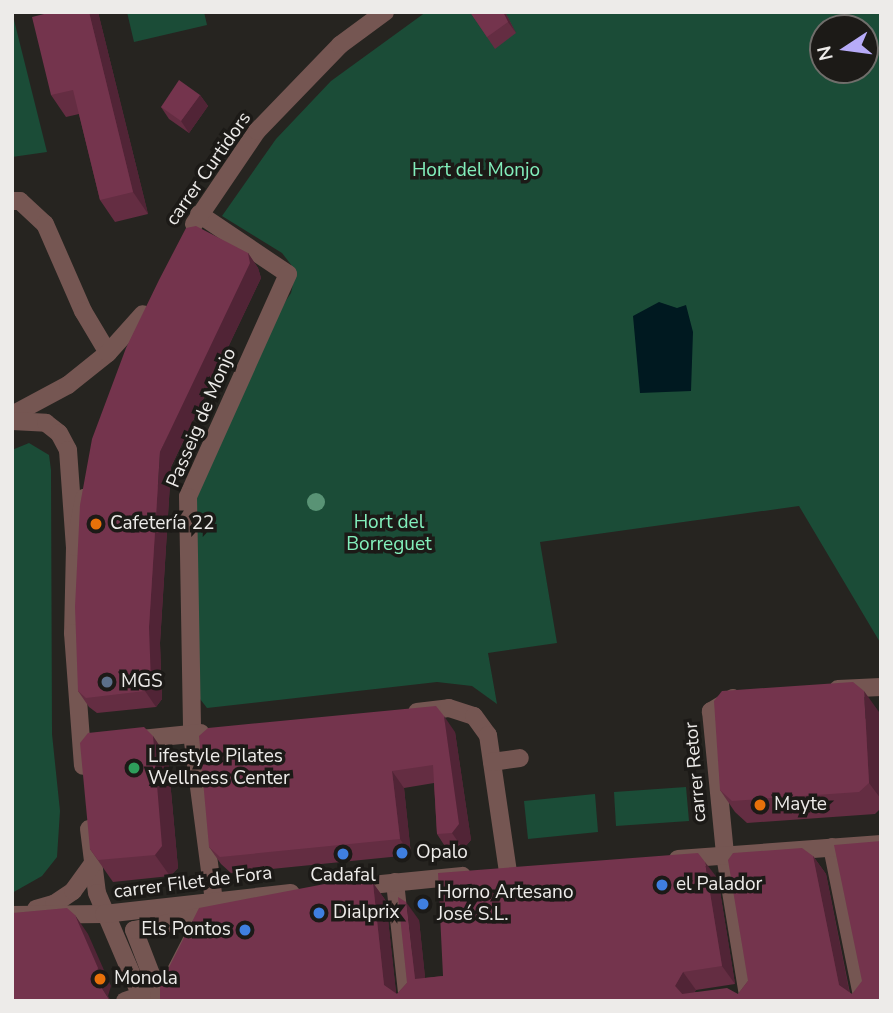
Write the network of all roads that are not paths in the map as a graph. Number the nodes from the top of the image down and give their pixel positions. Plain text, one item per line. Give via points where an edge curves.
1 (384, 12) edge
2 (12, 201) edge
3 (199, 214) junction
4 (187, 236) edge
5 (108, 353) junction
6 (126, 362) edge
7 (12, 415) edge
8 (12, 421) edge
9 (90, 466) edge
10 (75, 547) junction
11 (881, 687) edge
12 (823, 691) edge
13 (757, 696) edge
14 (395, 714) edge
15 (219, 732) edge
16 (191, 734) junction
17 (81, 744) junction
18 (520, 758) dead end
19 (492, 762) junction
20 (85, 785) edge
21 (87, 812) edge
22 (881, 844) edge
23 (832, 847) junction
24 (725, 855) junction
25 (657, 860) edge
26 (92, 866) junction
27 (395, 882) junction
28 (214, 901) junction
29 (104, 914) junction
30 (12, 915) edge
31 (723, 997) edge
32 (748, 997) edge
33 (143, 999) edge
34 (408, 1001) edge
35 (863, 1001) edge

1 - 3 street, carrer Curtidors via 340,45 257,131
2 - 5 street via 20,201 45,224 83,311
3 - 4 street, carrer Curtidors
3 - 16 street, Passeig de Monjo via 288,274 188,497
5 - 6 street via 147,308
5 - 7 street via 68,385
8 - 10 street via 46,423 59,433 68,450
9 - 10 street
10 - 17 street via 73,633
11 - 12 street
13 - 24 street, carrer Retor via 730,698 711,711
14 - 19 street via 449,708 474,716 488,735
15 - 16 street
16 - 17 street
16 - 28 street
17 - 20 street
18 - 19 street
19 - 27 street, carrer Filet de Fora via 515,871
21 - 26 street
22 - 23 street
23 - 24 street
23 - 35 street
24 - 25 street
24 - 32 street, carrer Retor
26 - 29 street
26 - 30 street, carrer Filet de Fora via 83,882 54,904
27 - 28 street, carrer Filet de Fora
27 - 34 street
28 - 29 street, carrer Filet de Fora
29 - 30 street, carrer Filet de Fora
29 - 33 street
31 - 32 street
33 - 33 street via 198,928 204,916 134,930

